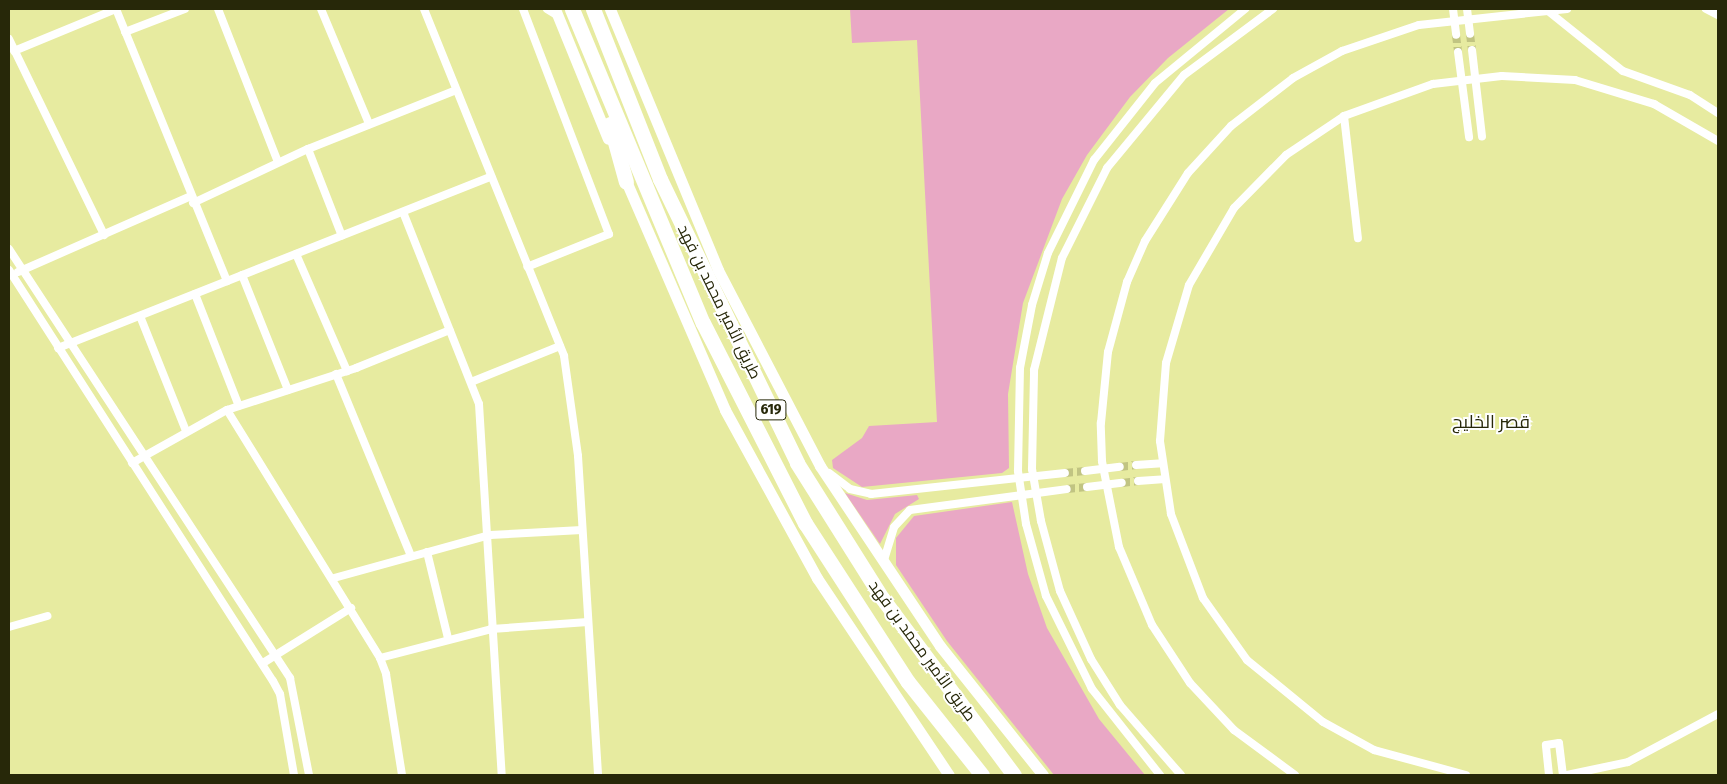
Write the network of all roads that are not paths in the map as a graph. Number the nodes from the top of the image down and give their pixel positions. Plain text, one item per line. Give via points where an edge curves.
1 (116, 9) edge
2 (185, 9) edge
3 (218, 9) edge
4 (321, 9) edge
5 (424, 9) edge
6 (522, 9) edge
7 (547, 9) edge
8 (572, 9) edge
9 (593, 9) edge
10 (610, 9) edge
11 (1245, 9) edge
12 (1273, 9) edge
13 (1454, 9) edge
14 (1567, 9) edge
15 (1706, 9) edge
16 (1548, 11) junction
17 (556, 13) edge
18 (1468, 13) edge
19 (1718, 14) edge
20 (1455, 19) junction
21 (125, 32) junction
22 (1470, 34) tunnel mouth
23 (1456, 35) tunnel mouth
24 (9, 39) edge
25 (1472, 50) tunnel mouth
26 (14, 51) junction
27 (1458, 52) tunnel mouth
28 (1476, 78) junction
29 (1462, 80) junction
30 (601, 81) junction
31 (456, 90) junction
32 (1718, 113) edge
33 (1344, 116) junction
34 (369, 124) junction
35 (1482, 136) dead end
36 (1469, 138) dead end
37 (1718, 141) edge
38 (308, 149) junction
39 (278, 162) junction
40 (491, 177) junction
41 (626, 182) junction
42 (192, 200) junction
43 (403, 212) junction
44 (104, 235) junction
45 (342, 236) junction
46 (1358, 238) dead end
47 (9, 249) edge
48 (296, 254) junction
49 (527, 267) junction
50 (23, 271) junction
51 (10, 272) edge
52 (242, 275) junction
53 (227, 282) junction
54 (196, 294) junction
55 (140, 316) junction
56 (450, 330) junction
57 (70, 344) junction
58 (560, 346) junction
59 (58, 348) junction
60 (347, 371) junction
61 (336, 374) junction
62 (471, 382) junction
63 (288, 390) junction
64 (239, 406) junction
65 (227, 410) junction
66 (186, 431) junction
67 (142, 455) junction
68 (1162, 462) junction
69 (132, 463) junction
70 (1136, 465) tunnel mouth
71 (820, 466) junction
72 (1120, 467) tunnel mouth
73 (1103, 469) junction
74 (1085, 471) tunnel mouth
75 (1065, 473) tunnel mouth
76 (1034, 477) junction
77 (1019, 478) junction
78 (1165, 478) junction
79 (1138, 481) tunnel mouth
80 (1122, 483) tunnel mouth
81 (1105, 485) junction
82 (1088, 487) tunnel mouth
83 (1067, 489) tunnel mouth
84 (1036, 493) junction
85 (1021, 494) junction
86 (582, 530) junction
87 (490, 535) junction
88 (428, 552) junction
89 (411, 556) junction
90 (885, 566) junction
91 (334, 578) junction
92 (351, 608) junction
93 (47, 616) dead end
94 (588, 622) junction
95 (9, 627) edge
96 (496, 629) junction
97 (448, 638) junction
98 (273, 656) junction
99 (380, 658) junction
100 (263, 663) junction
101 (1718, 714) edge
102 (294, 775) edge
103 (309, 775) edge
104 (402, 775) edge
105 (502, 775) edge
106 (598, 775) edge
107 (949, 775) edge
108 (982, 775) edge
109 (1014, 775) edge
110 (1043, 775) edge
111 (1160, 775) edge
112 (1181, 775) edge
113 (1295, 775) edge
114 (1466, 775) edge
115 (1549, 775) edge
116 (1563, 775) edge
117 (1567, 775) edge

1 - 21 street
1 - 26 street
2 - 21 street
3 - 39 street
4 - 34 street
5 - 31 street
6 - 49 street via 609,234
7 - 17 street
8 - 30 highway, طريق الأمير محمد بن فهد / 619
9 - 109 highway, طريق الأمير محمد بن فهد / 619 via 664,188 798,463 882,598
10 - 71 main road via 718,270
11 - 77 street via 1155,83 1094,160 1070,203 1048,254 1025,337 1016,408
12 - 76 street via 1205,57 1166,93 1107,168 1083,210 1062,258 1039,339 1031,408
13 - 20 street
14 - 16 street
15 - 19 street
16 - 18 street
16 - 32 street via 1623,71 1690,95
17 - 41 main road
18 - 20 street
18 - 22 street
20 - 23 street
20 - 73 street via 1380,36 1315,65 1249,110 1188,173 1145,241 1114,326 1102,401
21 - 42 street
24 - 26 street
25 - 28 street
26 - 44 street
27 - 29 street
28 - 29 street
28 - 35 street
28 - 37 street via 1551,77 1605,87 1674,113
29 - 33 street via 1400,94
29 - 36 street
30 - 41 highway
30 - 108 highway, طريق الأمير محمد بن فهد / 619 via 703,323 805,523 908,682
31 - 34 street
31 - 40 street
33 - 46 street
33 - 68 street via 1308,138 1258,179 1200,262 1183,302 1166,363 1160,415
34 - 38 street
38 - 39 street
38 - 45 street
39 - 42 street
40 - 43 street
40 - 49 street
41 - 107 main road via 725,410 816,578
42 - 44 street
42 - 53 street
43 - 45 street
43 - 56 street
44 - 50 street
45 - 48 street
47 - 50 street
48 - 52 street
48 - 60 street
49 - 58 street
50 - 51 street
50 - 57 street
51 - 59 street
52 - 53 street
52 - 63 street
53 - 54 street
54 - 55 street
54 - 64 street
55 - 57 street
55 - 66 street
56 - 60 street
56 - 62 street
57 - 59 street
57 - 67 street
58 - 62 street
58 - 86 street via 573,410
59 - 69 street
60 - 61 street
61 - 63 street
61 - 89 street
62 - 87 street via 479,404
63 - 64 street
64 - 65 street
65 - 66 street
65 - 91 street
66 - 67 street
67 - 69 street
67 - 98 street
68 - 70 street
68 - 78 street
69 - 100 street
71 - 77 street via 850,489 871,494
71 - 90 main road
72 - 73 street
73 - 74 street
73 - 81 street
75 - 76 street
76 - 77 street
76 - 84 street
77 - 85 street
78 - 79 street
78 - 114 street via 1179,540 1203,598 1260,674 1304,709 1359,743 1403,761
80 - 81 street
81 - 82 street
81 - 113 street via 1126,568 1163,644 1218,714
83 - 84 street
84 - 85 street
84 - 112 street via 1052,567 1090,659 1135,725
85 - 90 street via 910,510 894,527 884,550
85 - 111 street via 1038,571 1069,649 1108,713
86 - 87 street
86 - 94 street
87 - 88 street
87 - 96 street
88 - 89 street
88 - 97 street
89 - 91 street
90 - 110 main road via 940,646
91 - 92 street
92 - 98 street
92 - 99 street
93 - 95 street
94 - 96 street
94 - 106 street
96 - 97 street
96 - 105 street
97 - 99 street
98 - 100 street
98 - 103 street via 294,691
99 - 104 street via 386,674
100 - 102 street via 280,694
101 - 117 street via 1628,762
115 - 116 street via 1546,745 1559,743

